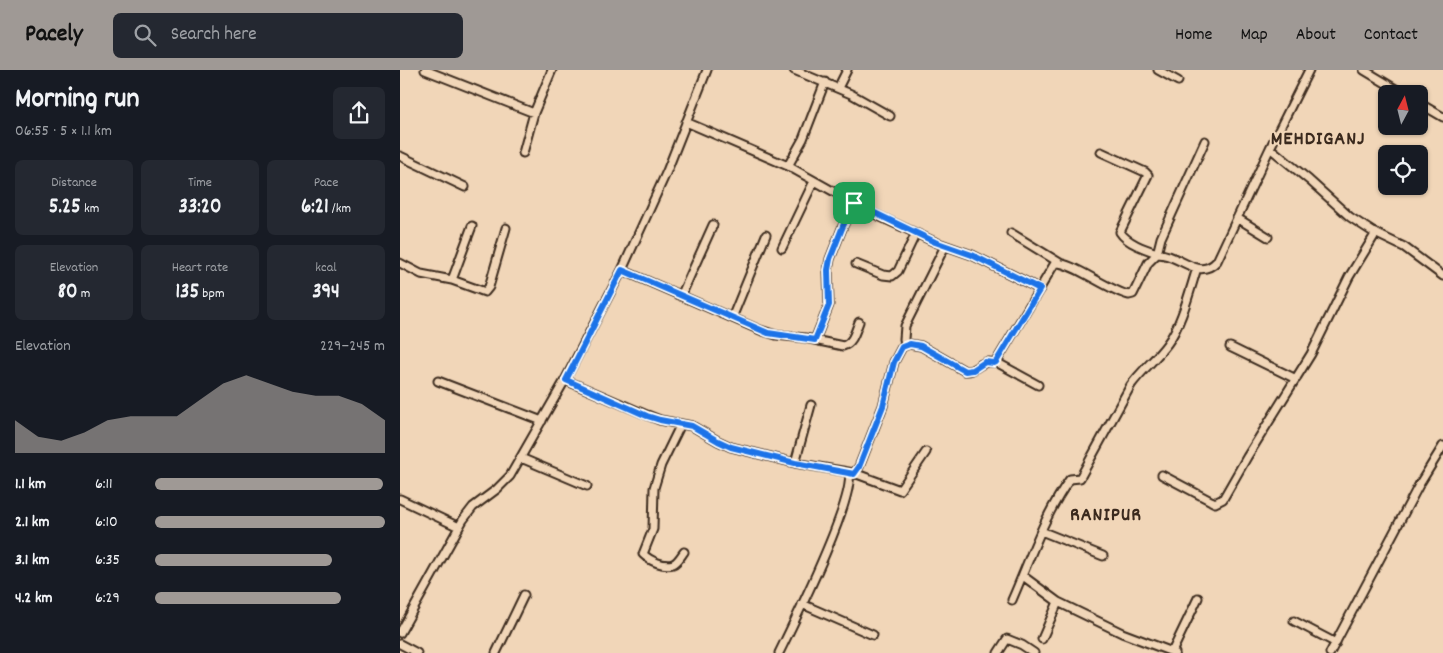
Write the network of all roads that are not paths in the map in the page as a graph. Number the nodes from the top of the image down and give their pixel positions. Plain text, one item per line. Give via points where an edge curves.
1 (425, 70) edge
2 (552, 70) edge
3 (708, 70) edge
4 (794, 70) edge
5 (847, 70) edge
6 (1158, 70) edge
7 (1309, 70) edge
8 (1364, 70) edge
9 (1178, 81) dead end
10 (824, 82) junction
11 (1389, 85) edge
12 (838, 88) junction
13 (1428, 108) edge
14 (534, 114) junction
15 (890, 116) dead end
16 (1443, 117) edge
17 (686, 122) junction
18 (1205, 141) dead end
19 (1270, 148) junction
20 (1101, 152) dead end
21 (523, 153) dead end
22 (400, 156) edge
23 (788, 166) junction
24 (814, 181) junction
25 (465, 187) dead end
26 (854, 203) junction
27 (1237, 218) junction
28 (713, 225) dead end
29 (472, 226) dead end
30 (506, 228) dead end
31 (916, 233) junction
32 (1376, 233) junction
33 (1011, 234) dead end
34 (766, 235) dead end
35 (1268, 237) dead end
36 (945, 246) junction
37 (782, 248) dead end
38 (1157, 253) junction
39 (1060, 262) junction
40 (400, 263) edge
41 (856, 264) dead end
42 (1198, 268) junction
43 (622, 270) junction
44 (1443, 276) edge
45 (452, 280) junction
46 (1040, 289) junction
47 (681, 296) junction
48 (732, 318) junction
49 (859, 322) dead end
50 (815, 340) junction
51 (906, 344) junction
52 (1230, 347) dead end
53 (996, 362) junction
54 (1296, 379) junction
55 (566, 380) junction
56 (438, 381) dead end
57 (1038, 385) dead end
58 (811, 405) dead end
59 (542, 421) junction
60 (681, 424) junction
61 (1443, 446) edge
62 (926, 452) dead end
63 (520, 458) junction
64 (795, 463) junction
65 (851, 474) junction
66 (1162, 475) dead end
67 (587, 486) dead end
68 (400, 499) edge
69 (460, 527) junction
70 (1041, 530) junction
71 (684, 552) dead end
72 (1103, 556) dead end
73 (1023, 576) junction
74 (524, 595) dead end
75 (1198, 598) dead end
76 (1012, 600) dead end
77 (1058, 602) junction
78 (802, 604) junction
79 (1294, 620) dead end
80 (400, 634) edge
81 (873, 635) dead end
82 (1042, 639) dead end
83 (1336, 643) junction
84 (400, 644) edge
85 (1173, 652) edge
86 (417, 653) edge
87 (496, 653) edge
88 (779, 653) edge
89 (998, 653) edge
90 (1034, 653) edge
91 (1330, 653) edge

1 - 14 street
2 - 14 street
3 - 17 street
4 - 10 street
5 - 12 street
6 - 9 street
7 - 19 street
8 - 11 street
10 - 12 street
10 - 23 street via 803,139
12 - 15 street
13 - 16 street
14 - 21 street
17 - 23 street
17 - 43 street
18 - 38 street
19 - 27 street
19 - 32 street via 1350,218
20 - 38 street via 1148,175 1120,232 1136,244
22 - 25 street
23 - 24 street
24 - 26 street
24 - 37 street
26 - 31 street
26 - 50 street via 830,259 829,305
27 - 35 street
27 - 42 street via 1217,261 1211,267
28 - 47 street
29 - 45 street
30 - 45 street via 488,290 481,292
31 - 36 street
31 - 41 street via 898,271 892,276
32 - 44 street via 1404,247
32 - 54 street
33 - 39 street
34 - 48 street
36 - 46 street via 972,255
36 - 51 street via 905,326
38 - 39 street via 1148,262 1133,294 1129,295
38 - 42 street
39 - 46 street via 1052,267
40 - 45 street via 421,274
42 - 70 street via 1172,338 1131,385 1080,478 1070,479
43 - 47 street
43 - 55 street
46 - 53 street
47 - 48 street
48 - 50 street via 768,333
49 - 50 street via 847,346
51 - 53 street via 921,346 965,371 985,362
51 - 65 street via 894,362 883,406 859,467
52 - 54 street
53 - 57 street
54 - 66 street via 1223,499 1211,502
55 - 59 street
55 - 60 street via 647,416
56 - 59 street
58 - 64 street
59 - 63 street
60 - 64 street via 692,426 723,444
60 - 71 street via 654,488 653,529 644,554 649,559 669,565 677,562
61 - 83 street
62 - 65 street via 900,490
63 - 67 street
63 - 69 street via 510,476 473,507
64 - 65 street
65 - 78 street via 841,511
68 - 69 street
69 - 80 street
70 - 72 street
70 - 73 street
73 - 76 street
73 - 77 street
74 - 87 street
75 - 85 street
77 - 82 street
77 - 85 street via 1122,633
78 - 81 street
78 - 88 street
79 - 83 street
83 - 91 street
84 - 86 street
89 - 90 street via 1008,639

